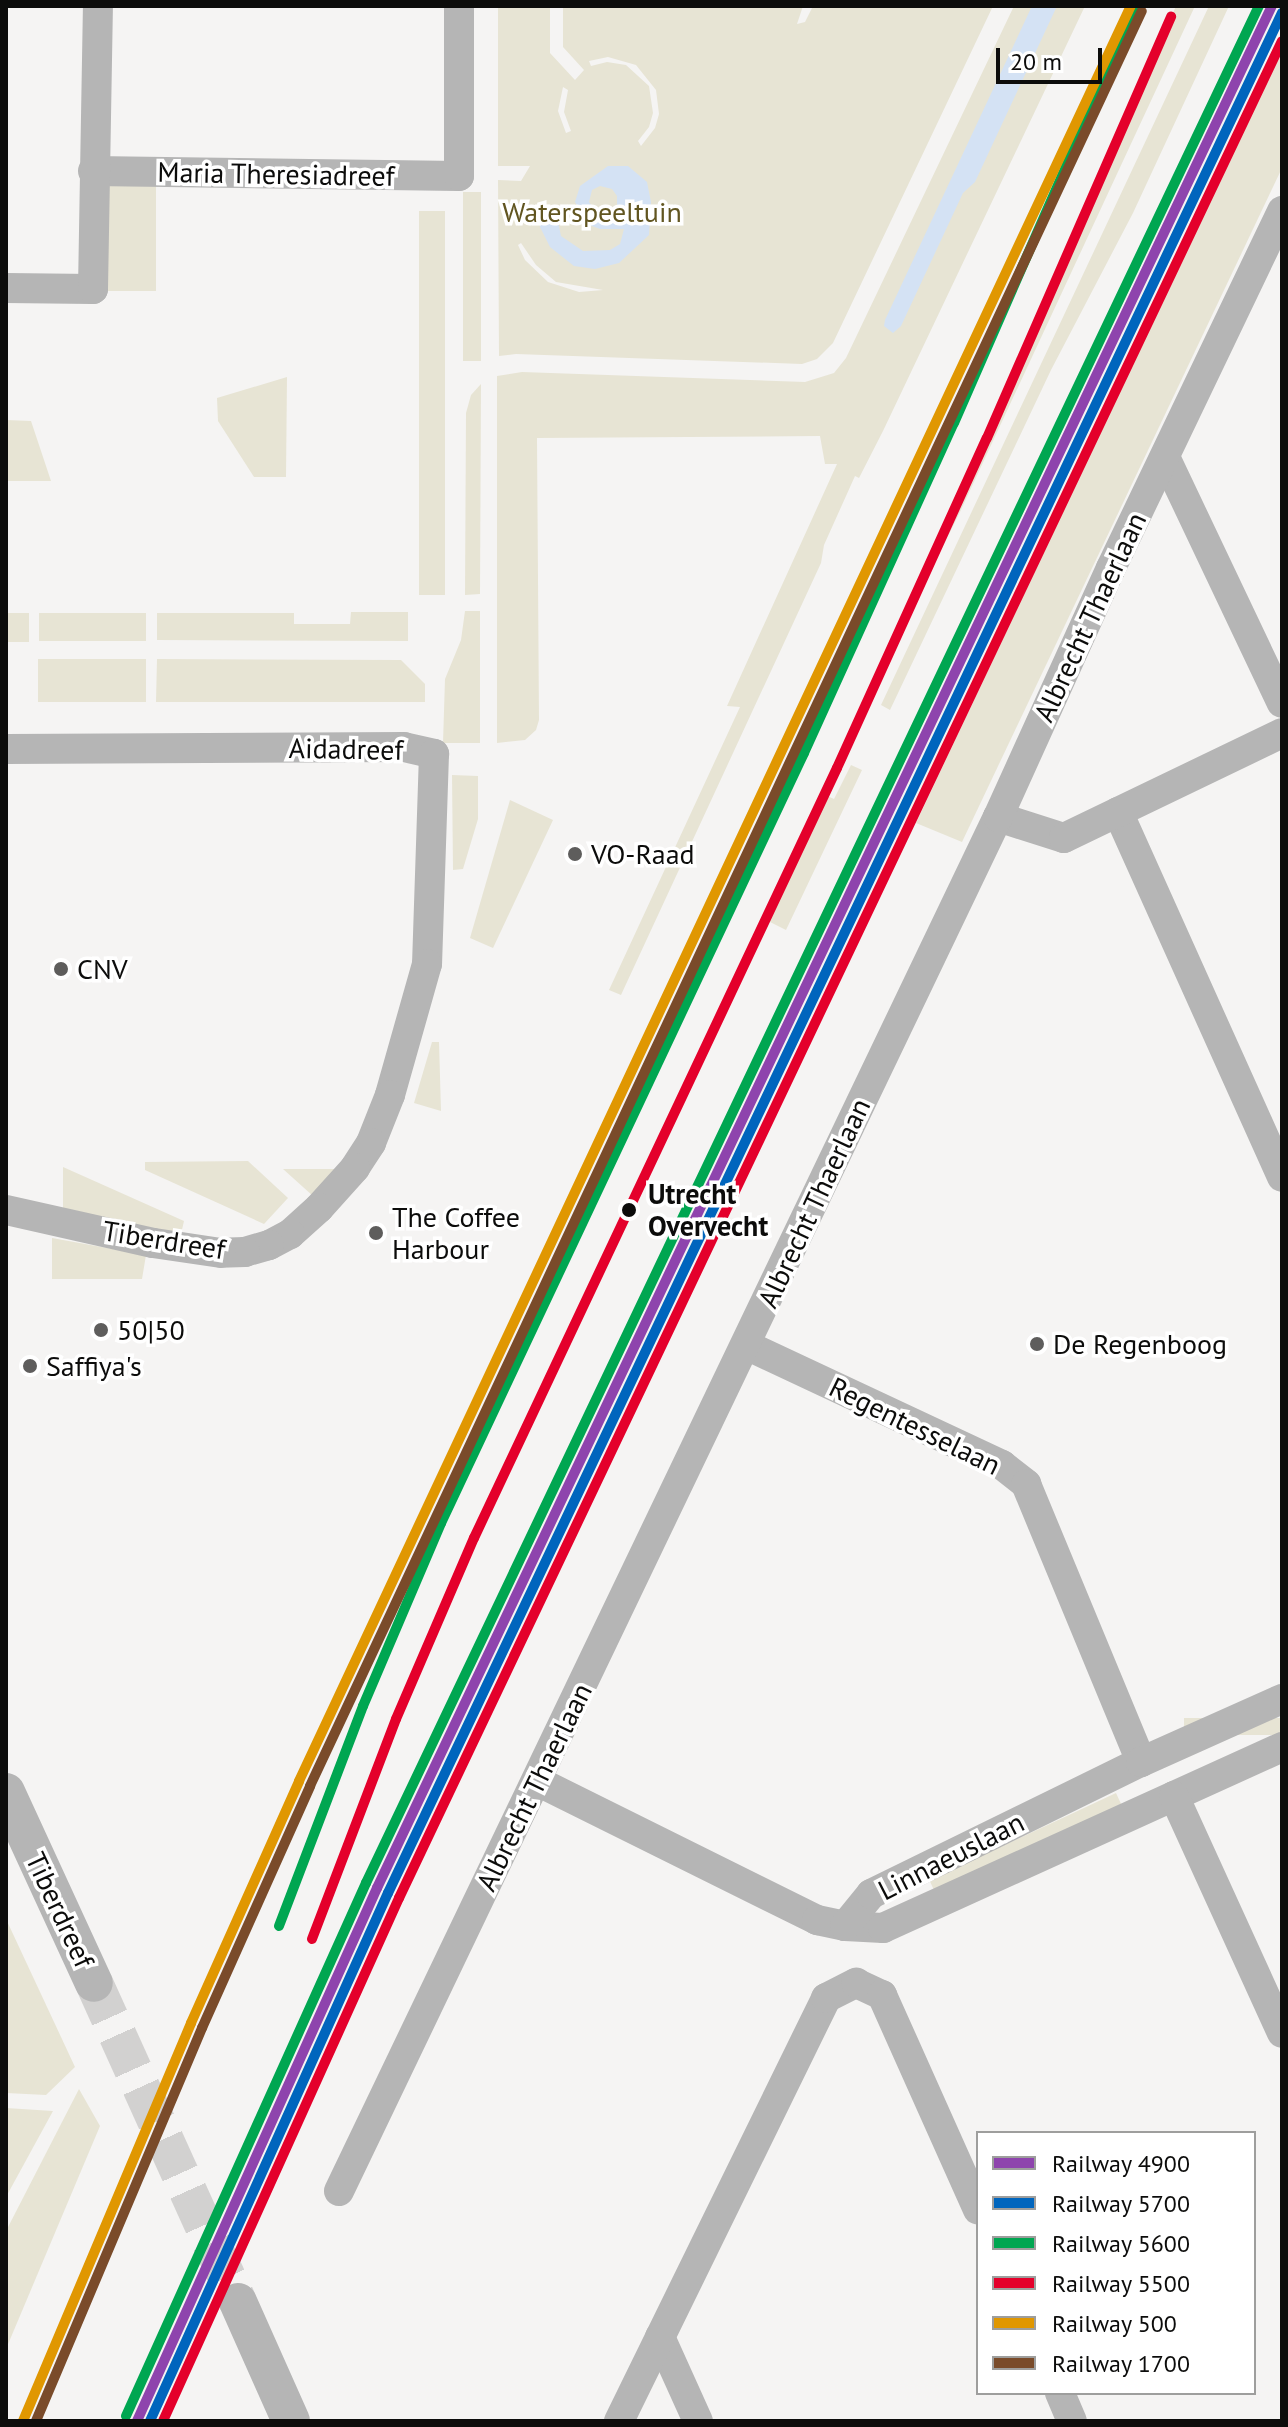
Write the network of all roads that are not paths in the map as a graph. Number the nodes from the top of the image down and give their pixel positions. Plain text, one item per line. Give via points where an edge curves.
1 (98, 6) edge
2 (459, 6) edge
3 (93, 171) junction
4 (1282, 211) edge
5 (6, 288) edge
6 (1165, 457) junction
7 (1282, 703) edge
8 (1282, 733) edge
9 (6, 749) edge
10 (1118, 812) junction
11 (998, 817) junction
12 (390, 1095) joint
13 (1282, 1177) edge
14 (6, 1210) edge
15 (746, 1345) junction
16 (1282, 1699) edge
17 (1282, 1747) edge
18 (1141, 1762) junction
19 (537, 1781) junction
20 (6, 1792) edge
21 (1174, 1796) junction
22 (845, 1926) junction
23 (94, 1983) tunnel mouth
24 (1282, 2033) edge
25 (339, 2191) dead end
26 (976, 2206) edge
27 (238, 2302) tunnel mouth
28 (660, 2337) junction
29 (1061, 2395) edge
30 (291, 2421) edge
31 (619, 2421) edge
32 (698, 2421) edge
33 (1072, 2421) edge

1 - 3 street
2 - 3 street, Maria Theresiadreef via 459,176
3 - 5 street via 93,289
4 - 6 street, Albrecht Thaerlaan
6 - 7 street
6 - 11 street, Albrecht Thaerlaan
8 - 10 street
9 - 12 street, Aidadreef via 404,747 434,754 427,964
10 - 11 street via 1064,838
10 - 13 street
11 - 15 street, Albrecht Thaerlaan
12 - 14 street, Tiberdreef via 355,1168 305,1222 269,1245 221,1253
15 - 18 street, Regentesselaan via 1002,1465 1026,1484
15 - 19 street, Albrecht Thaerlaan
16 - 18 street, Linnaeuslaan
17 - 21 street, Linnaeuslaan
18 - 22 street, Linnaeuslaan via 871,1894
19 - 22 street via 817,1920
19 - 25 street, Albrecht Thaerlaan
20 - 23 street, Tiberdreef
21 - 22 street, Linnaeuslaan via 883,1928
21 - 24 street
26 - 28 street via 882,1995 856,1983 826,1998
27 - 30 street
28 - 31 street
28 - 32 street
29 - 33 street

